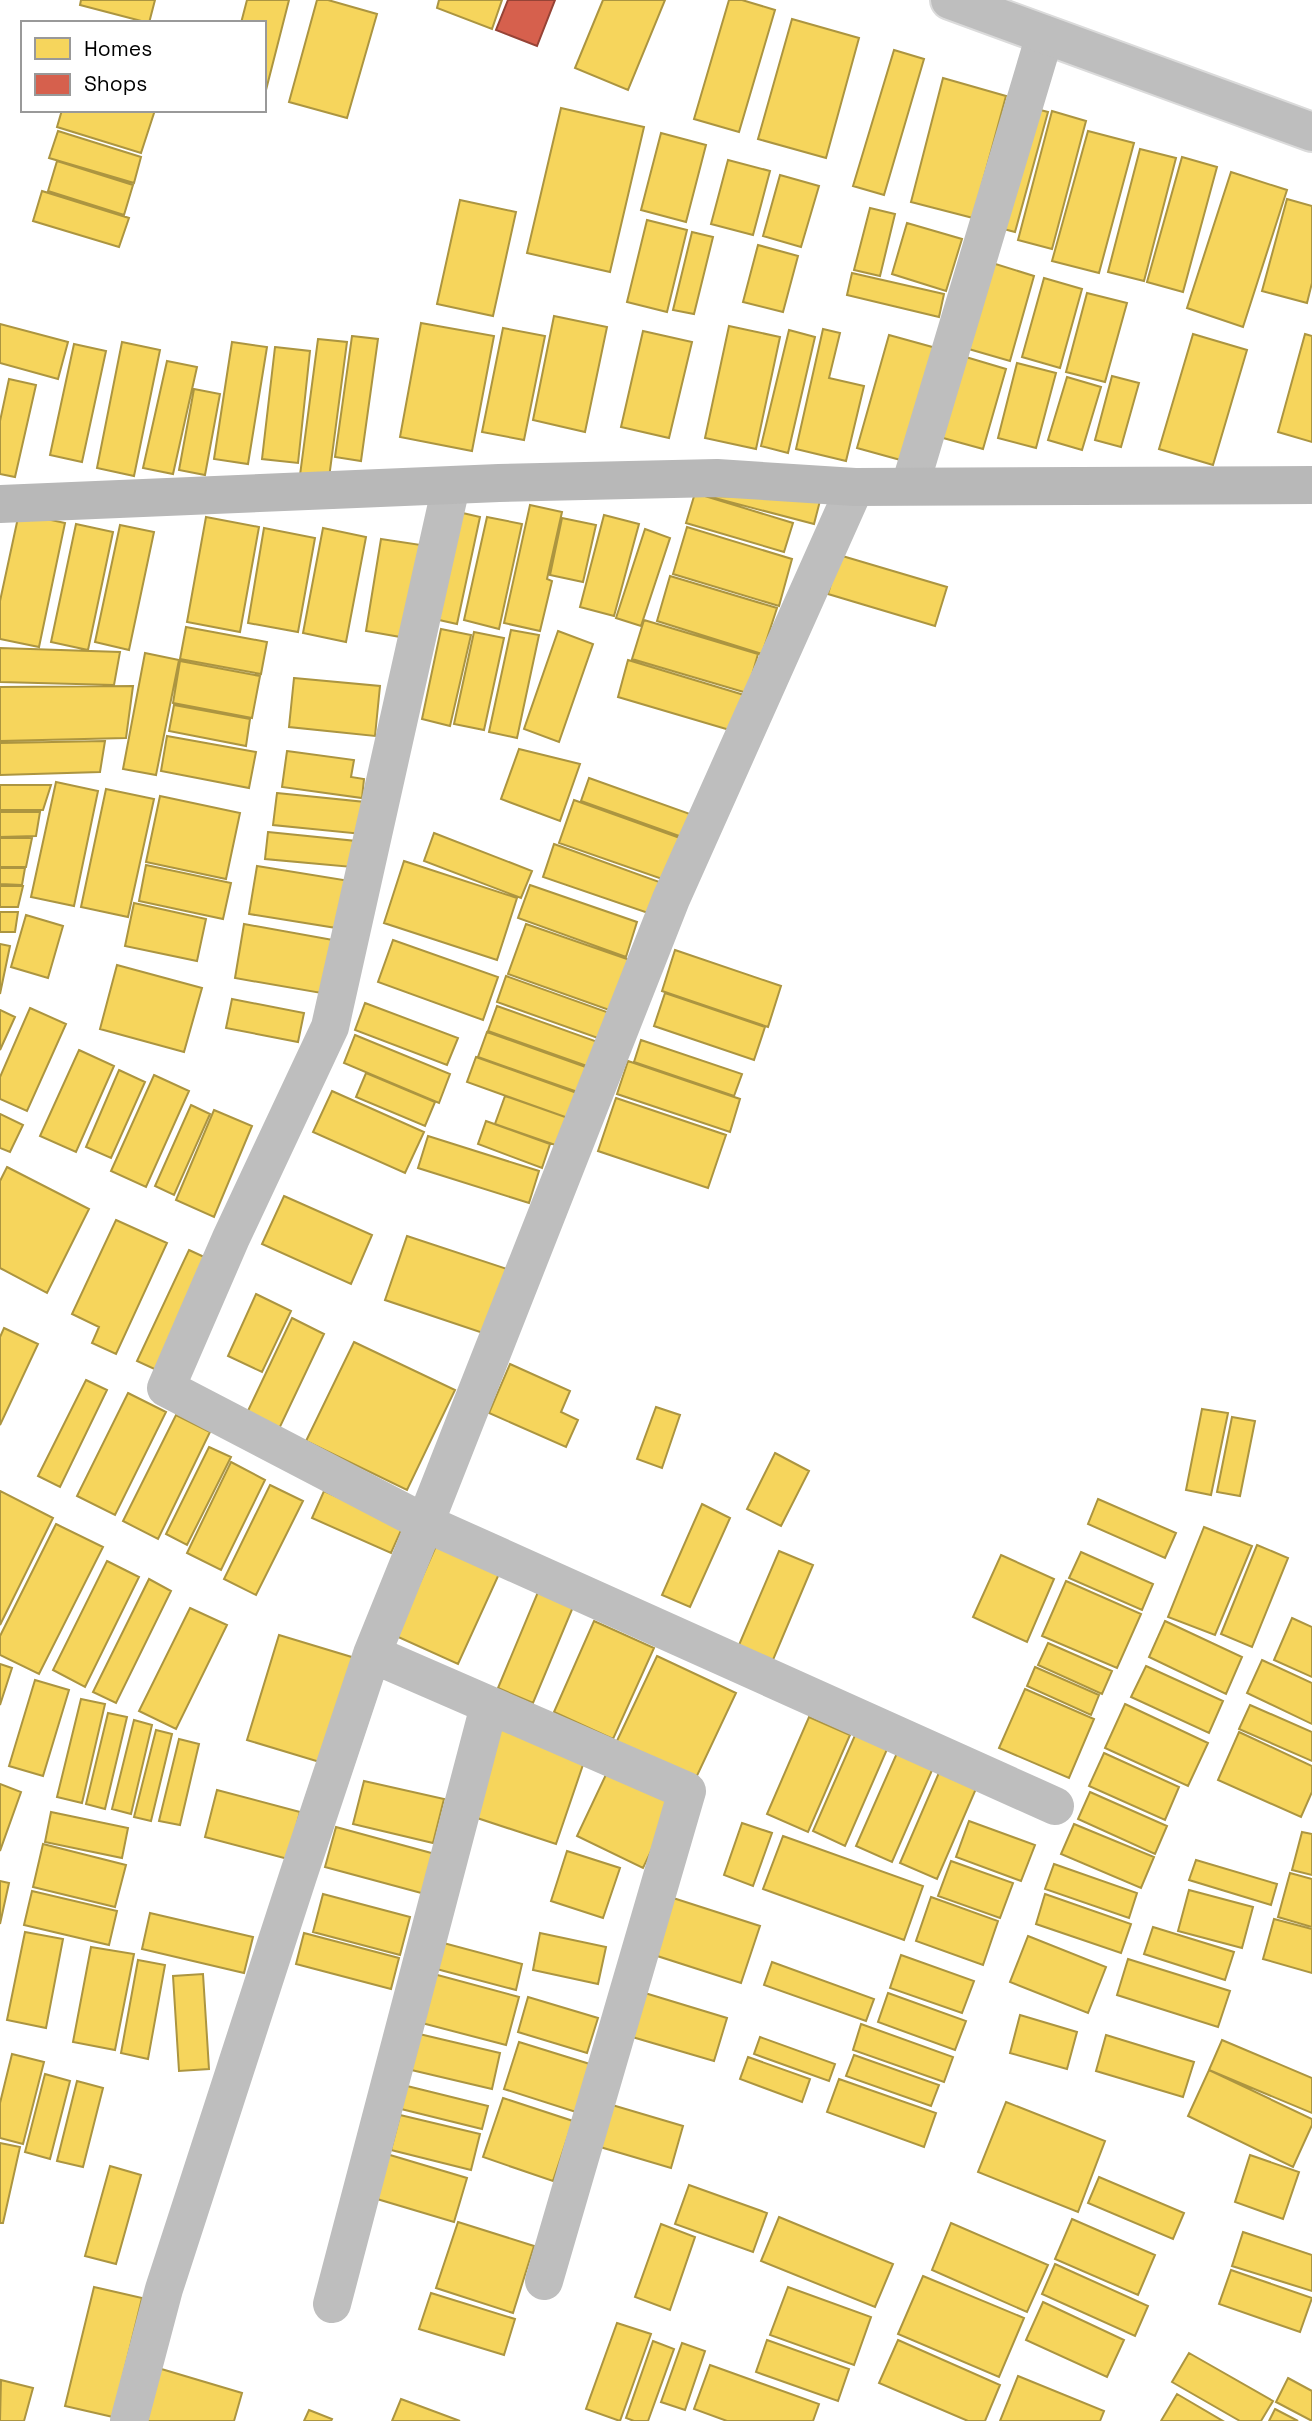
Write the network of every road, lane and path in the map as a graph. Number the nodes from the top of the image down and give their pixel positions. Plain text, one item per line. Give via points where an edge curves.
1 (950, 0) edge
2 (1045, 35) junction
3 (1312, 132) edge
4 (1312, 485) edge
5 (451, 486) junction
6 (910, 486) junction
7 (855, 487) junction
8 (0, 504) edge
9 (425, 1523) junction
10 (372, 1654) junction
11 (489, 1706) junction
12 (1055, 1806) dead end
13 (544, 2281) dead end
14 (332, 2304) dead end
15 (129, 2421) edge

1 - 2 street
2 - 3 street
2 - 6 street
4 - 6 main road
5 - 7 main road via 716,478
5 - 8 main road
5 - 9 street via 330,1027 166,1388
6 - 7 main road
7 - 9 street via 671,899
9 - 10 street
9 - 12 street
10 - 11 street
10 - 15 street via 164,2289
11 - 13 street via 687,1791
11 - 14 street

